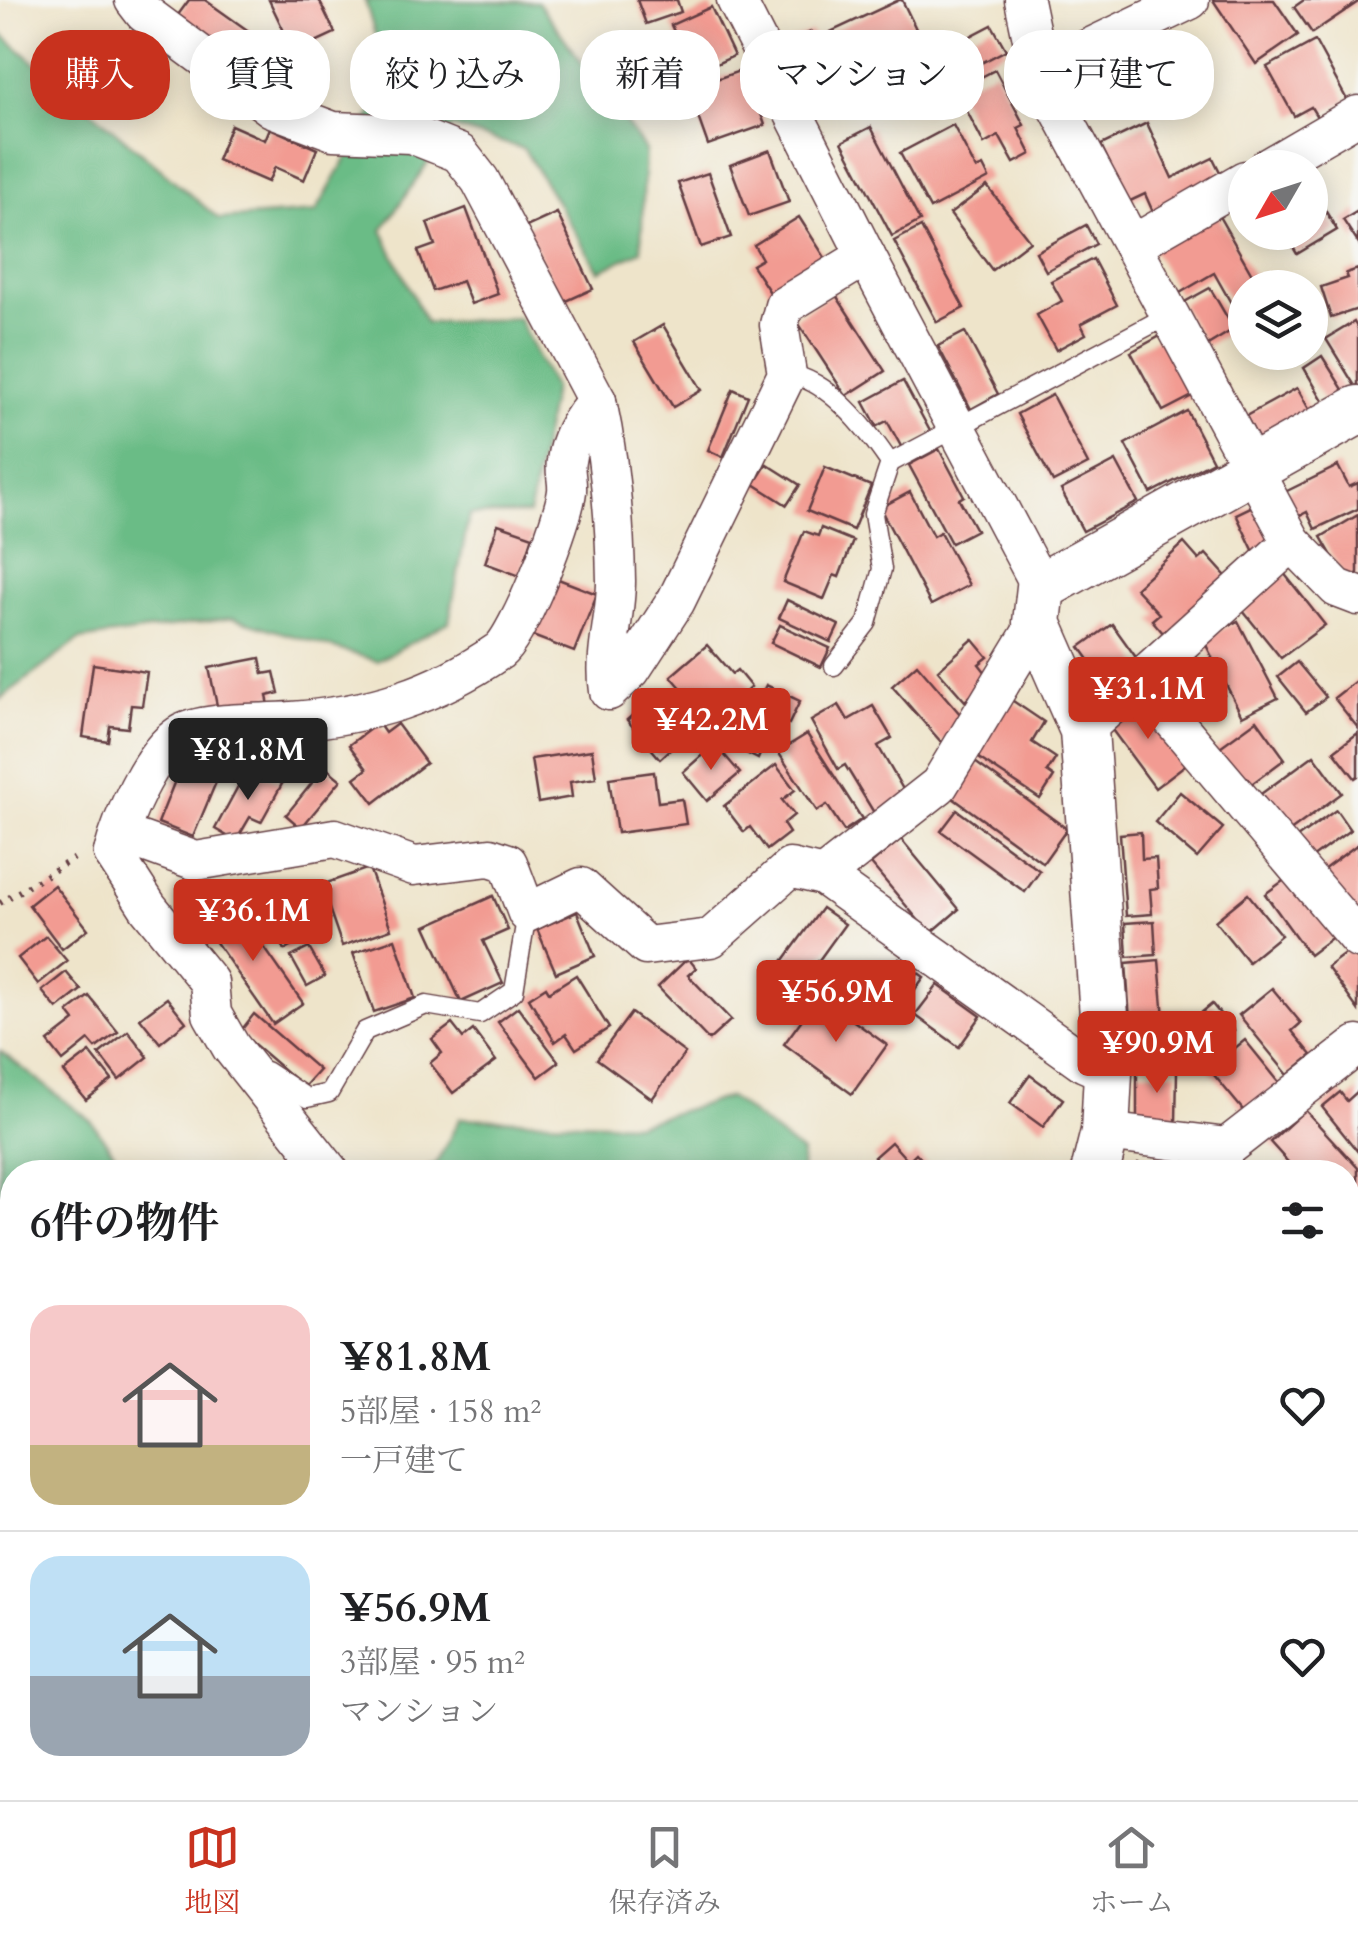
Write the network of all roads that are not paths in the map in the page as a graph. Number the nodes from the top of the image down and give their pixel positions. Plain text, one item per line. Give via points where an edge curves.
1 (134, 0) edge
2 (736, 0) edge
3 (1024, 0) edge
4 (1190, 0) edge
5 (1031, 30) edge
6 (1128, 30) edge
7 (1358, 115) edge
8 (1065, 120) edge
9 (1298, 150) edge
10 (1228, 190) edge
11 (1132, 246) junction
12 (866, 256) junction
13 (1169, 315) junction
14 (787, 374) junction
15 (597, 401) junction
16 (1358, 410) edge
17 (957, 428) junction
18 (890, 463) junction
19 (1252, 470) junction
20 (1292, 542) junction
21 (1358, 596) edge
22 (1039, 605) junction
23 (834, 666) dead end
24 (1139, 680) junction
25 (1084, 730) junction
26 (114, 853) junction
27 (823, 876) junction
28 (527, 913) junction
29 (1358, 939) edge
30 (1358, 1046) edge
31 (231, 1047) junction
32 (1108, 1072) junction
33 (1100, 1152) edge
34 (320, 1160) edge

1 - 15 street via 272,108 333,130 411,134 459,153 480,180
2 - 12 street
3 - 5 street
4 - 6 street
7 - 9 street
8 - 11 street
10 - 11 street
11 - 13 street
12 - 14 street via 784,306 779,325
12 - 17 street
13 - 17 lane
13 - 19 street
14 - 15 street via 676,601 631,670 609,691 616,585 607,446
14 - 18 lane via 807,376 822,388 865,426
15 - 26 street via 578,422 554,532 516,631 502,648 430,692 380,709 179,735 154,760
16 - 19 street
17 - 18 lane
17 - 22 street
18 - 23 lane via 873,514 882,569 868,622
19 - 20 street
19 - 22 street
20 - 21 street via 1337,588
20 - 24 street
22 - 25 street
22 - 27 street via 939,785
24 - 25 street
24 - 29 street
25 - 32 street
26 - 28 street via 141,841 196,861 335,838 414,866 490,857 508,863
26 - 31 street via 209,982 212,1014
27 - 28 street via 790,868 711,938 646,946 582,886
27 - 32 street via 1084,1063
28 - 31 lane via 514,990 480,1014 426,1005 365,1032 329,1093 307,1098
30 - 33 street via 1227,1147
31 - 34 street
32 - 33 street

